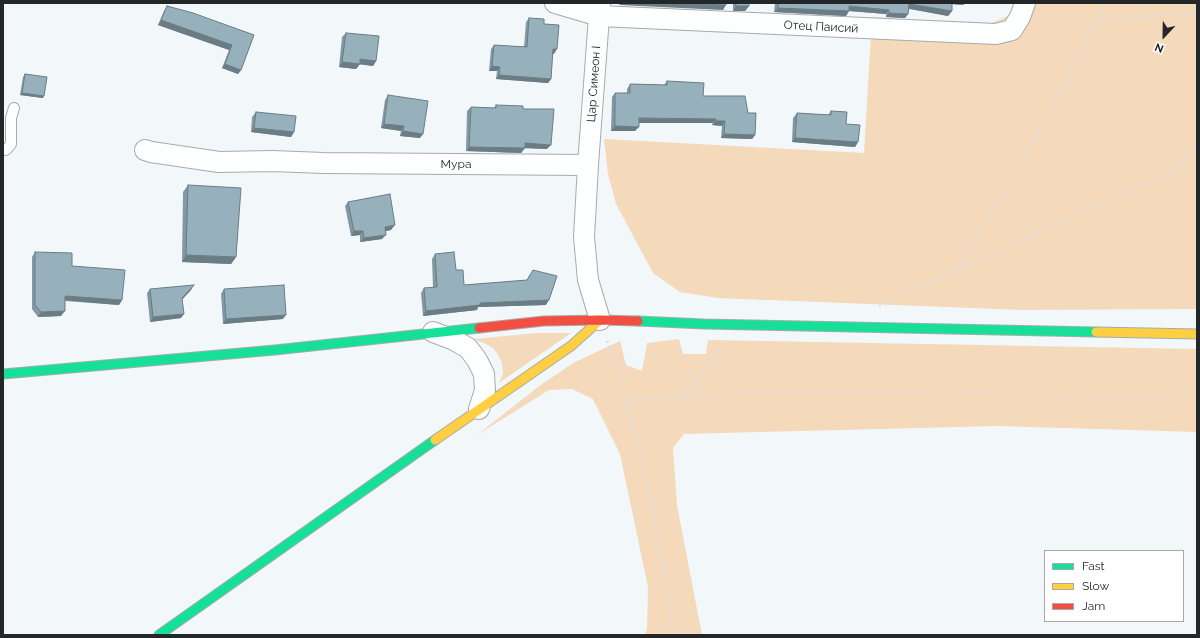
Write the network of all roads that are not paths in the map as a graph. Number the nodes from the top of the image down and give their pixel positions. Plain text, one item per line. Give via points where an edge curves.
1 (555, 3) edge
2 (1025, 3) edge
3 (599, 10) edge
4 (14, 108) dead end
5 (3, 150) edge
6 (145, 150) dead end
7 (588, 164) junction
8 (600, 320) junction
9 (433, 332) junction
10 (1197, 334) edge
11 (3, 374) edge
12 (479, 409) junction
13 (159, 635) edge

1 - 3 street
2 - 3 street, Отец Паисий via 1012,30 996,34
3 - 7 street, Цар Симеон I
4 - 5 lane via 11,118 11,144
6 - 7 street, Мура via 219,162
7 - 8 street, Цар Симеон I via 584,237 588,280
8 - 9 street via 544,321
8 - 10 street
8 - 12 street via 571,346
9 - 11 street via 275,350
9 - 12 street via 468,348 477,360 484,374 485,390
12 - 13 street

